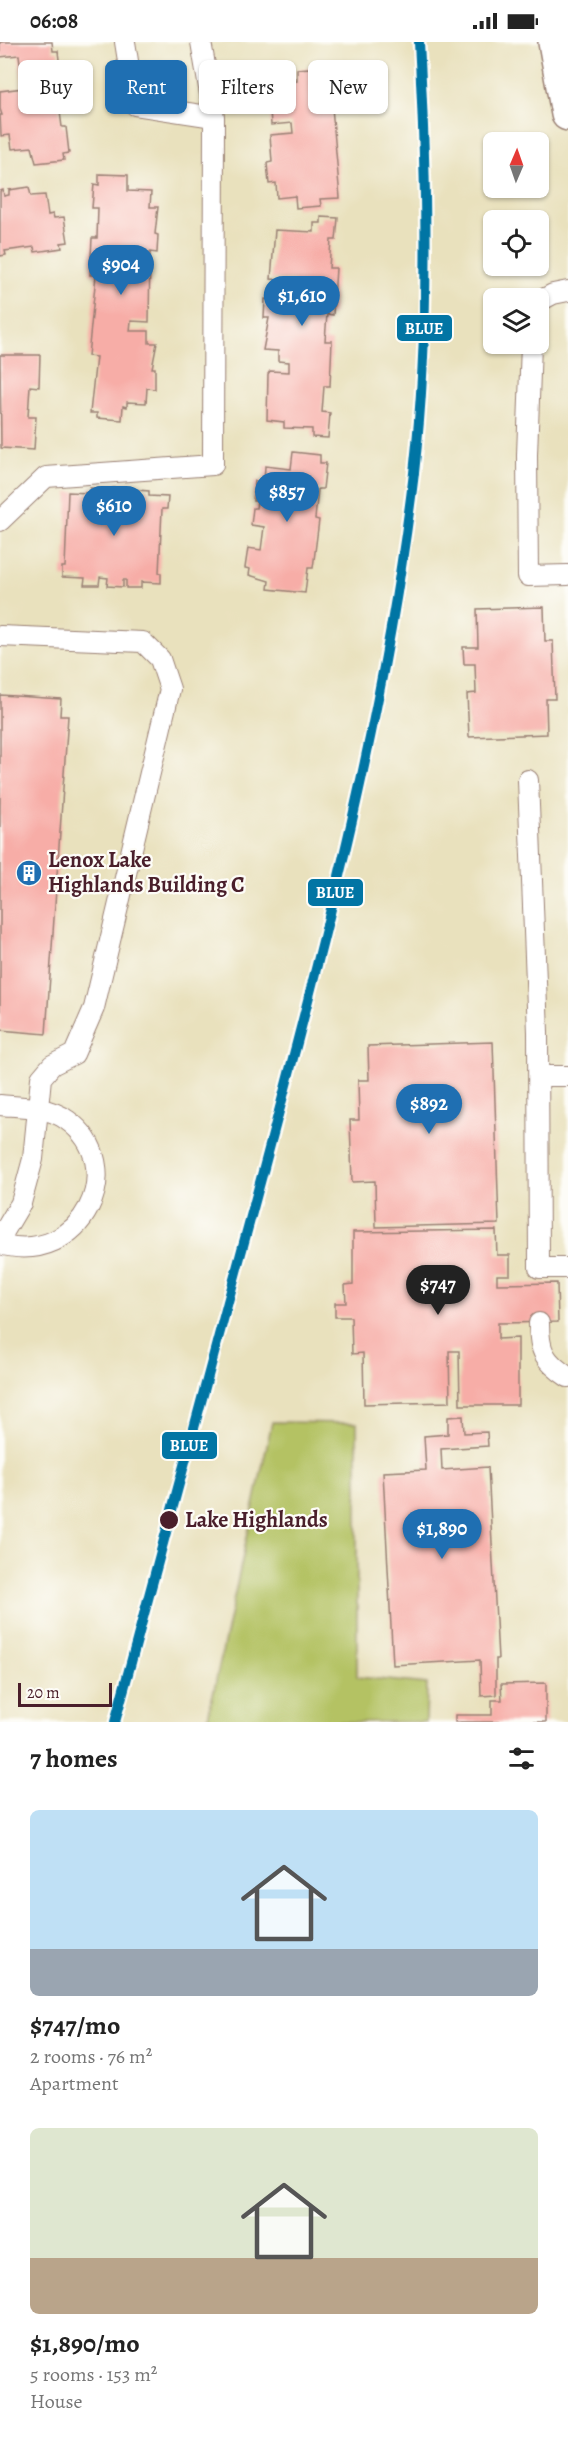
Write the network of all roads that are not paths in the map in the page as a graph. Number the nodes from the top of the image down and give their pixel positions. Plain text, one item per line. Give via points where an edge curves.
1 (125, 42) edge
2 (201, 42) edge
3 (555, 42) edge
4 (568, 114) edge
5 (214, 117) junction
6 (568, 291) edge
7 (549, 296) edge
8 (531, 354) edge
9 (0, 521) edge
10 (568, 575) edge
11 (0, 636) edge
12 (528, 780) dead end
13 (539, 1076) junction
14 (568, 1076) edge
15 (0, 1105) edge
16 (37, 1108) junction
17 (0, 1234) edge
18 (0, 1244) edge
19 (568, 1268) edge
20 (539, 1323) dead end
21 (568, 1377) edge

1 - 5 lane via 135,105
2 - 5 lane
3 - 4 street
5 - 9 lane via 213,465 46,477
6 - 7 lane
8 - 10 lane via 526,455 528,576
11 - 16 lane via 143,642 160,659 170,689 94,1008 74,1054 52,1065 41,1078
12 - 13 lane
13 - 14 lane
13 - 19 lane via 539,1275
15 - 16 lane
16 - 17 lane via 33,1159 21,1203
16 - 18 lane via 66,1119 88,1145 95,1171 93,1197 87,1212 63,1237 30,1248
20 - 21 lane via 539,1345 554,1367

